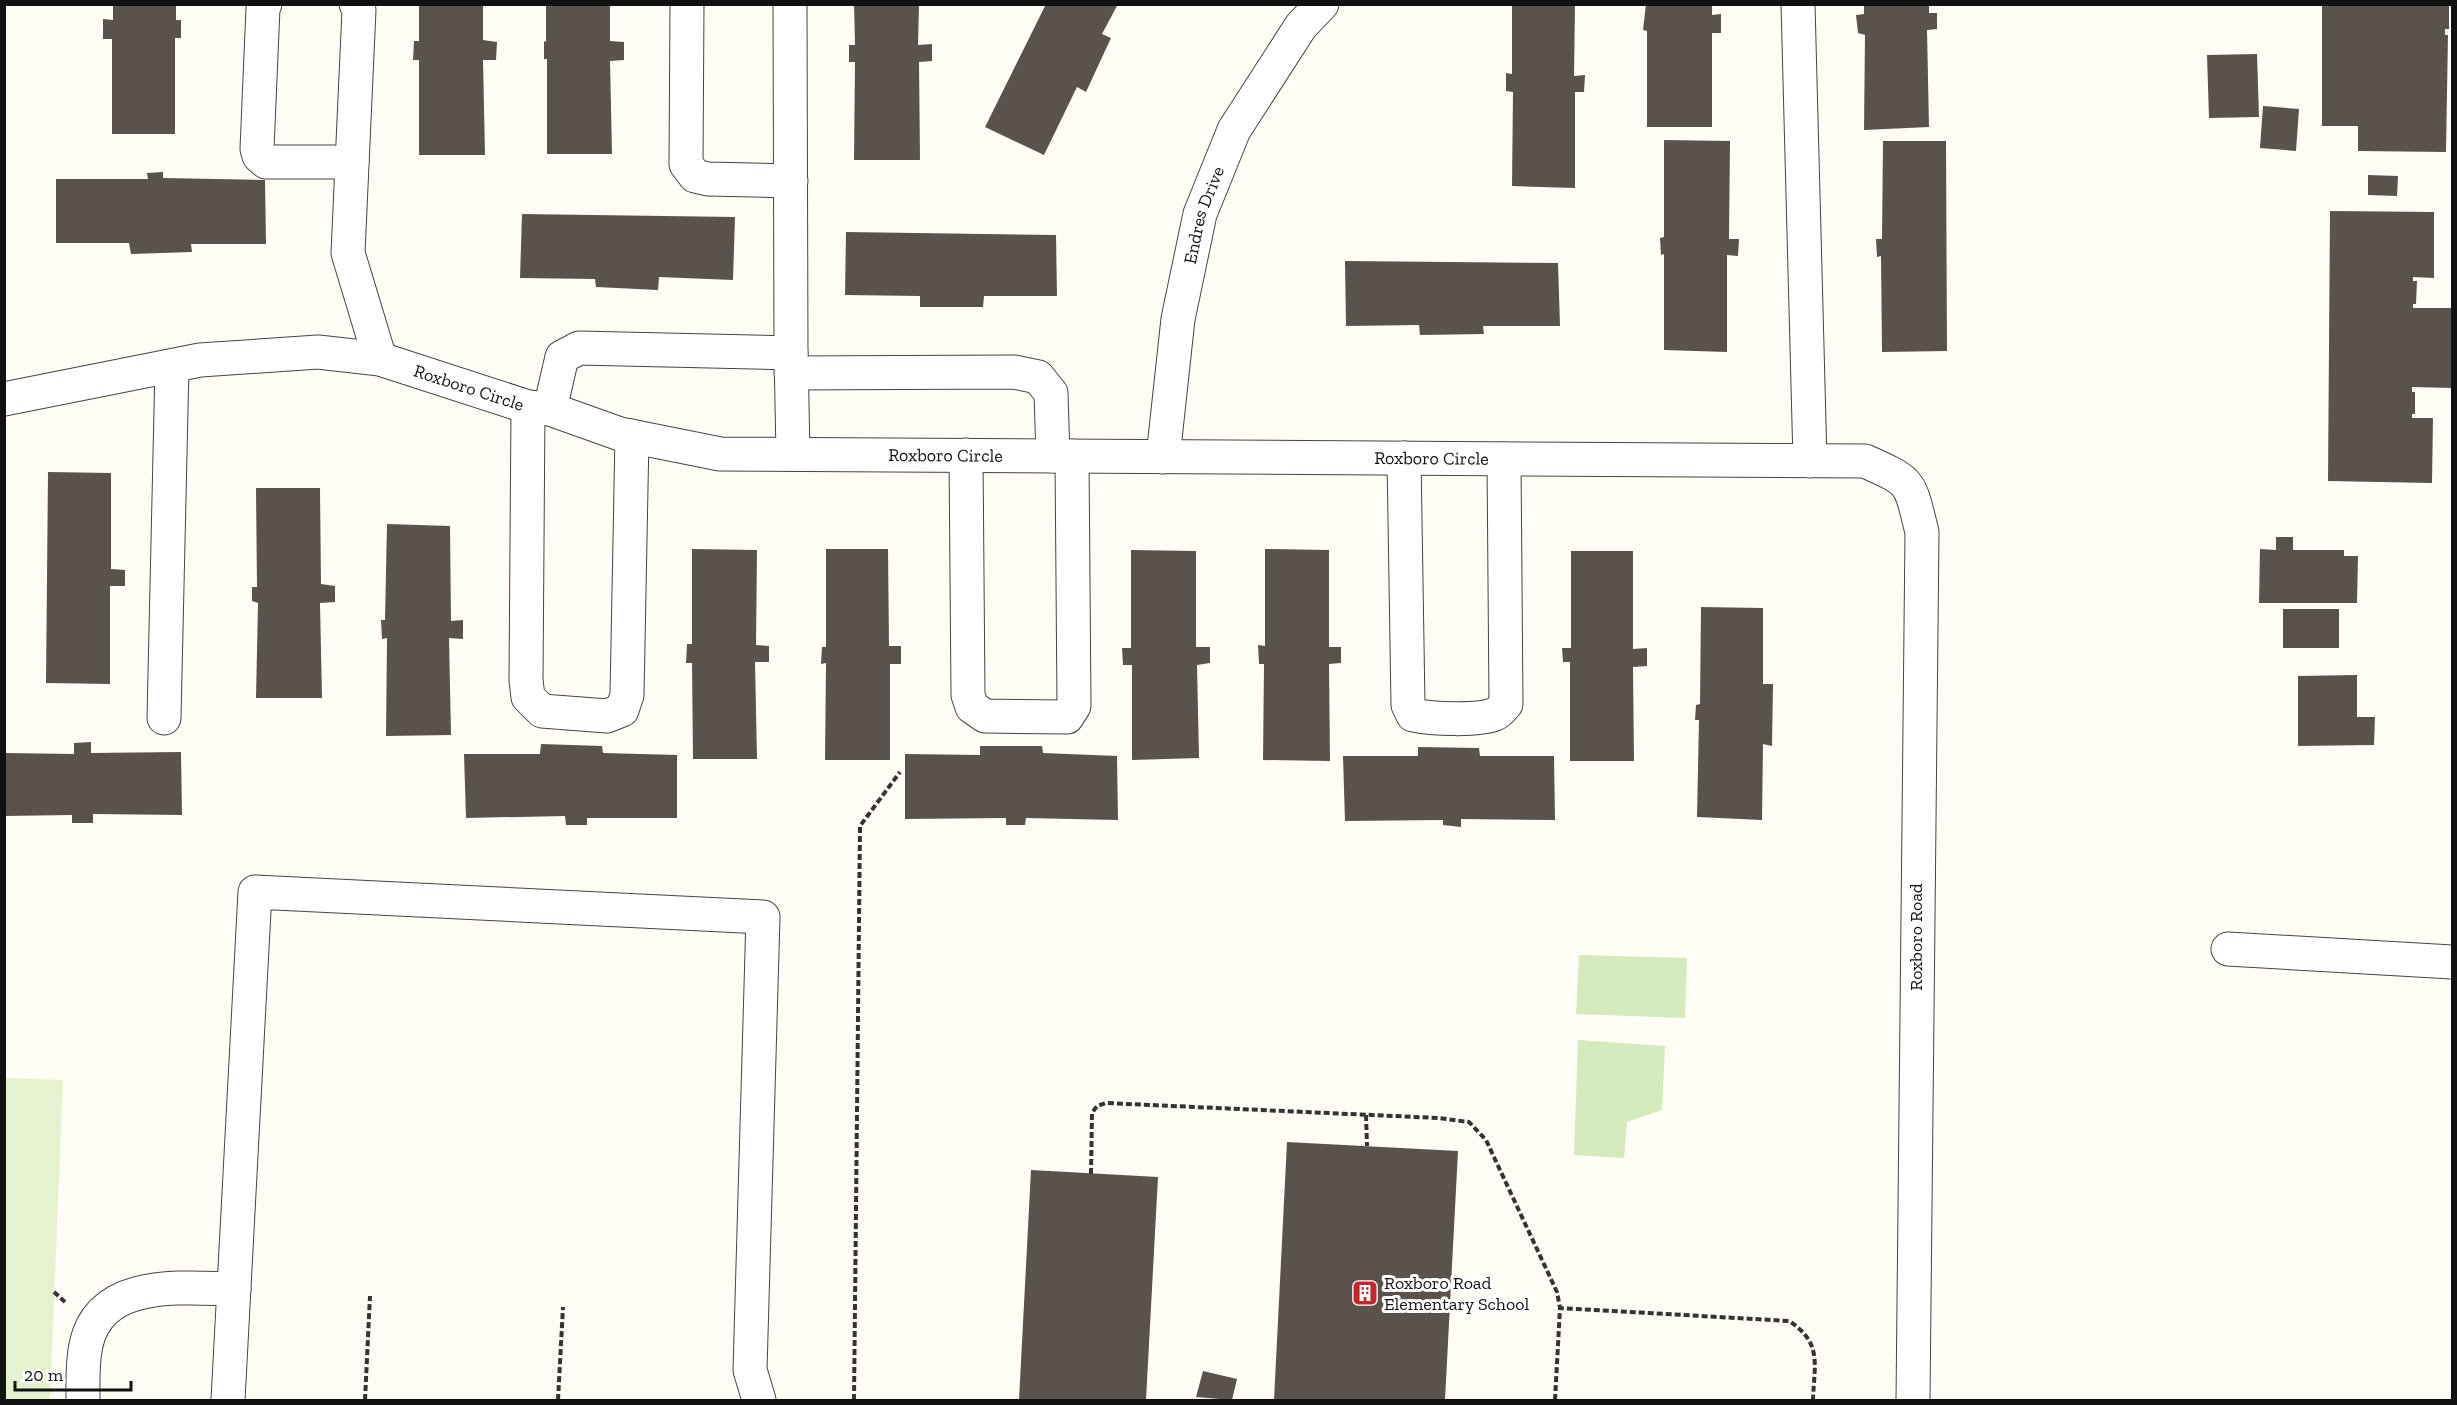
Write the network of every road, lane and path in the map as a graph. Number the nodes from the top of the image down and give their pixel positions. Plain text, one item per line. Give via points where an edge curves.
1 (266, 4) edge
2 (356, 4) edge
3 (687, 4) edge
4 (790, 4) edge
5 (1322, 4) edge
6 (1798, 4) edge
7 (352, 162) junction
8 (791, 181) junction
9 (380, 359) junction
10 (791, 363) junction
11 (172, 366) junction
12 (4, 399) edge
13 (539, 408) junction
14 (632, 436) junction
15 (793, 454) junction
16 (966, 455) junction
17 (1063, 456) junction
18 (1163, 457) junction
19 (1404, 458) junction
20 (1504, 459) junction
21 (1810, 461) junction
22 (1902, 477) joint
23 (164, 718) dead end
24 (900, 772) dead end
25 (2228, 949) dead end
26 (2452, 962) edge
27 (1366, 1115) junction
28 (1367, 1146) dead end
29 (1091, 1174) dead end
30 (234, 1289) junction
31 (370, 1296) dead end
32 (563, 1306) dead end
33 (1560, 1308) junction
34 (83, 1401) edge
35 (228, 1401) edge
36 (365, 1401) edge
37 (558, 1401) edge
38 (759, 1401) edge
39 (854, 1401) edge
40 (1555, 1401) edge
41 (1813, 1401) edge
42 (1913, 1401) edge

1 - 7 street via 259,156 266,162
2 - 7 street via 359,10
3 - 8 street via 686,164 695,176 708,180
4 - 8 street
5 - 18 street, Endres Drive via 1301,26 1234,130 1200,214 1178,319
6 - 21 street
7 - 9 street via 348,253
8 - 10 street
9 - 11 street, Roxboro Circle via 318,352 200,360
9 - 13 street, Roxboro Circle
10 - 13 street via 579,348 562,357
10 - 15 street
10 - 17 street via 1014,372 1038,377 1051,393
11 - 12 street, Roxboro Circle
11 - 23 street
13 - 14 street, Roxboro Circle
13 - 14 street via 526,680 528,697 542,711 607,716 622,710 627,695
14 - 15 street, Roxboro Circle via 720,454
15 - 16 street, Roxboro Circle
16 - 17 street, Roxboro Circle
16 - 17 street via 968,695 972,707 985,716 997,717 1067,717 1074,706
17 - 18 street, Roxboro Circle
18 - 19 street, Roxboro Circle
19 - 20 street, Roxboro Circle
19 - 20 street via 1408,705 1413,715 1424,717 1487,717 1506,704
20 - 21 street, Roxboro Circle
21 - 22 street, Roxboro Circle via 1865,461
22 - 42 street, Roxboro Road via 1911,490 1922,532
24 - 39 path via 860,826
25 - 26 street
27 - 28 path
27 - 29 path via 1106,1103 1092,1113
27 - 33 path via 1455,1119 1469,1122 1478,1130 1557,1292
30 - 34 street via 137,1292 112,1302 97,1318 86,1344
30 - 35 street
30 - 38 street via 255,891 763,917 750,1370
31 - 36 path
32 - 37 path
33 - 40 path
33 - 41 path via 1789,1321 1808,1335 1813,1345

